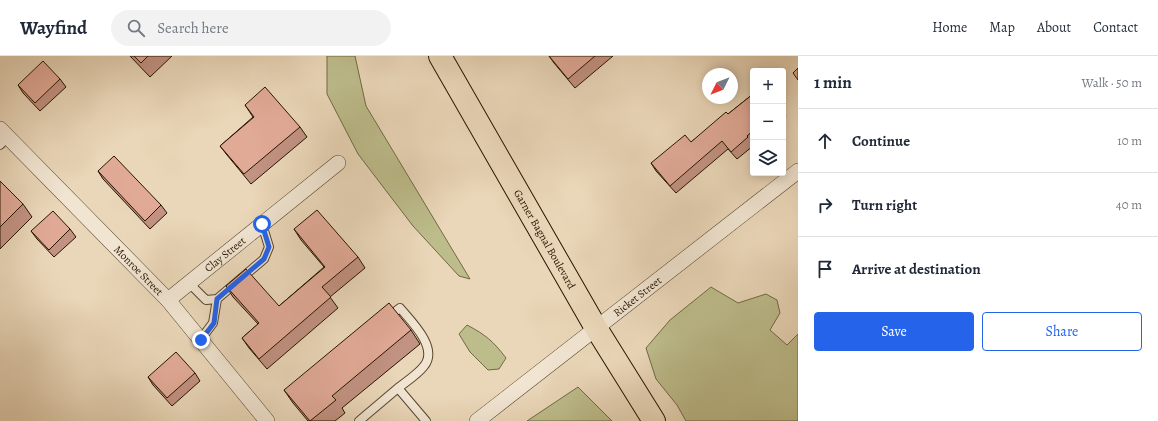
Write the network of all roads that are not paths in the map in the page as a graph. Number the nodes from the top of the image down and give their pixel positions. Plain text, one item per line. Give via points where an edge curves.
1 (440, 56) edge
2 (3, 137) edge
3 (338, 164) dead end
4 (798, 171) edge
5 (262, 224) junction
6 (189, 283) junction
7 (217, 299) junction
8 (168, 300) junction
9 (382, 321) edge
10 (596, 328) junction
11 (201, 340) junction
12 (398, 388) junction
13 (267, 421) edge
14 (359, 421) edge
15 (426, 421) edge
16 (477, 421) edge
17 (654, 421) edge

1 - 10 highway, Garner Bagnal Boulevard
2 - 8 street, Monroe Street
3 - 5 street, Clay Street
4 - 10 street, Ricket Street
5 - 6 street, Clay Street
5 - 7 lane via 269,247 264,259
6 - 7 lane via 206,300
6 - 8 street, Clay Street
7 - 11 lane via 214,323
8 - 11 street, Monroe Street
9 - 12 lane via 400,308 424,337 429,353 425,365
10 - 16 street, Ricket Street
10 - 17 highway, Garner Bagnal Boulevard
11 - 13 street, Monroe Street
12 - 14 lane
12 - 15 lane

